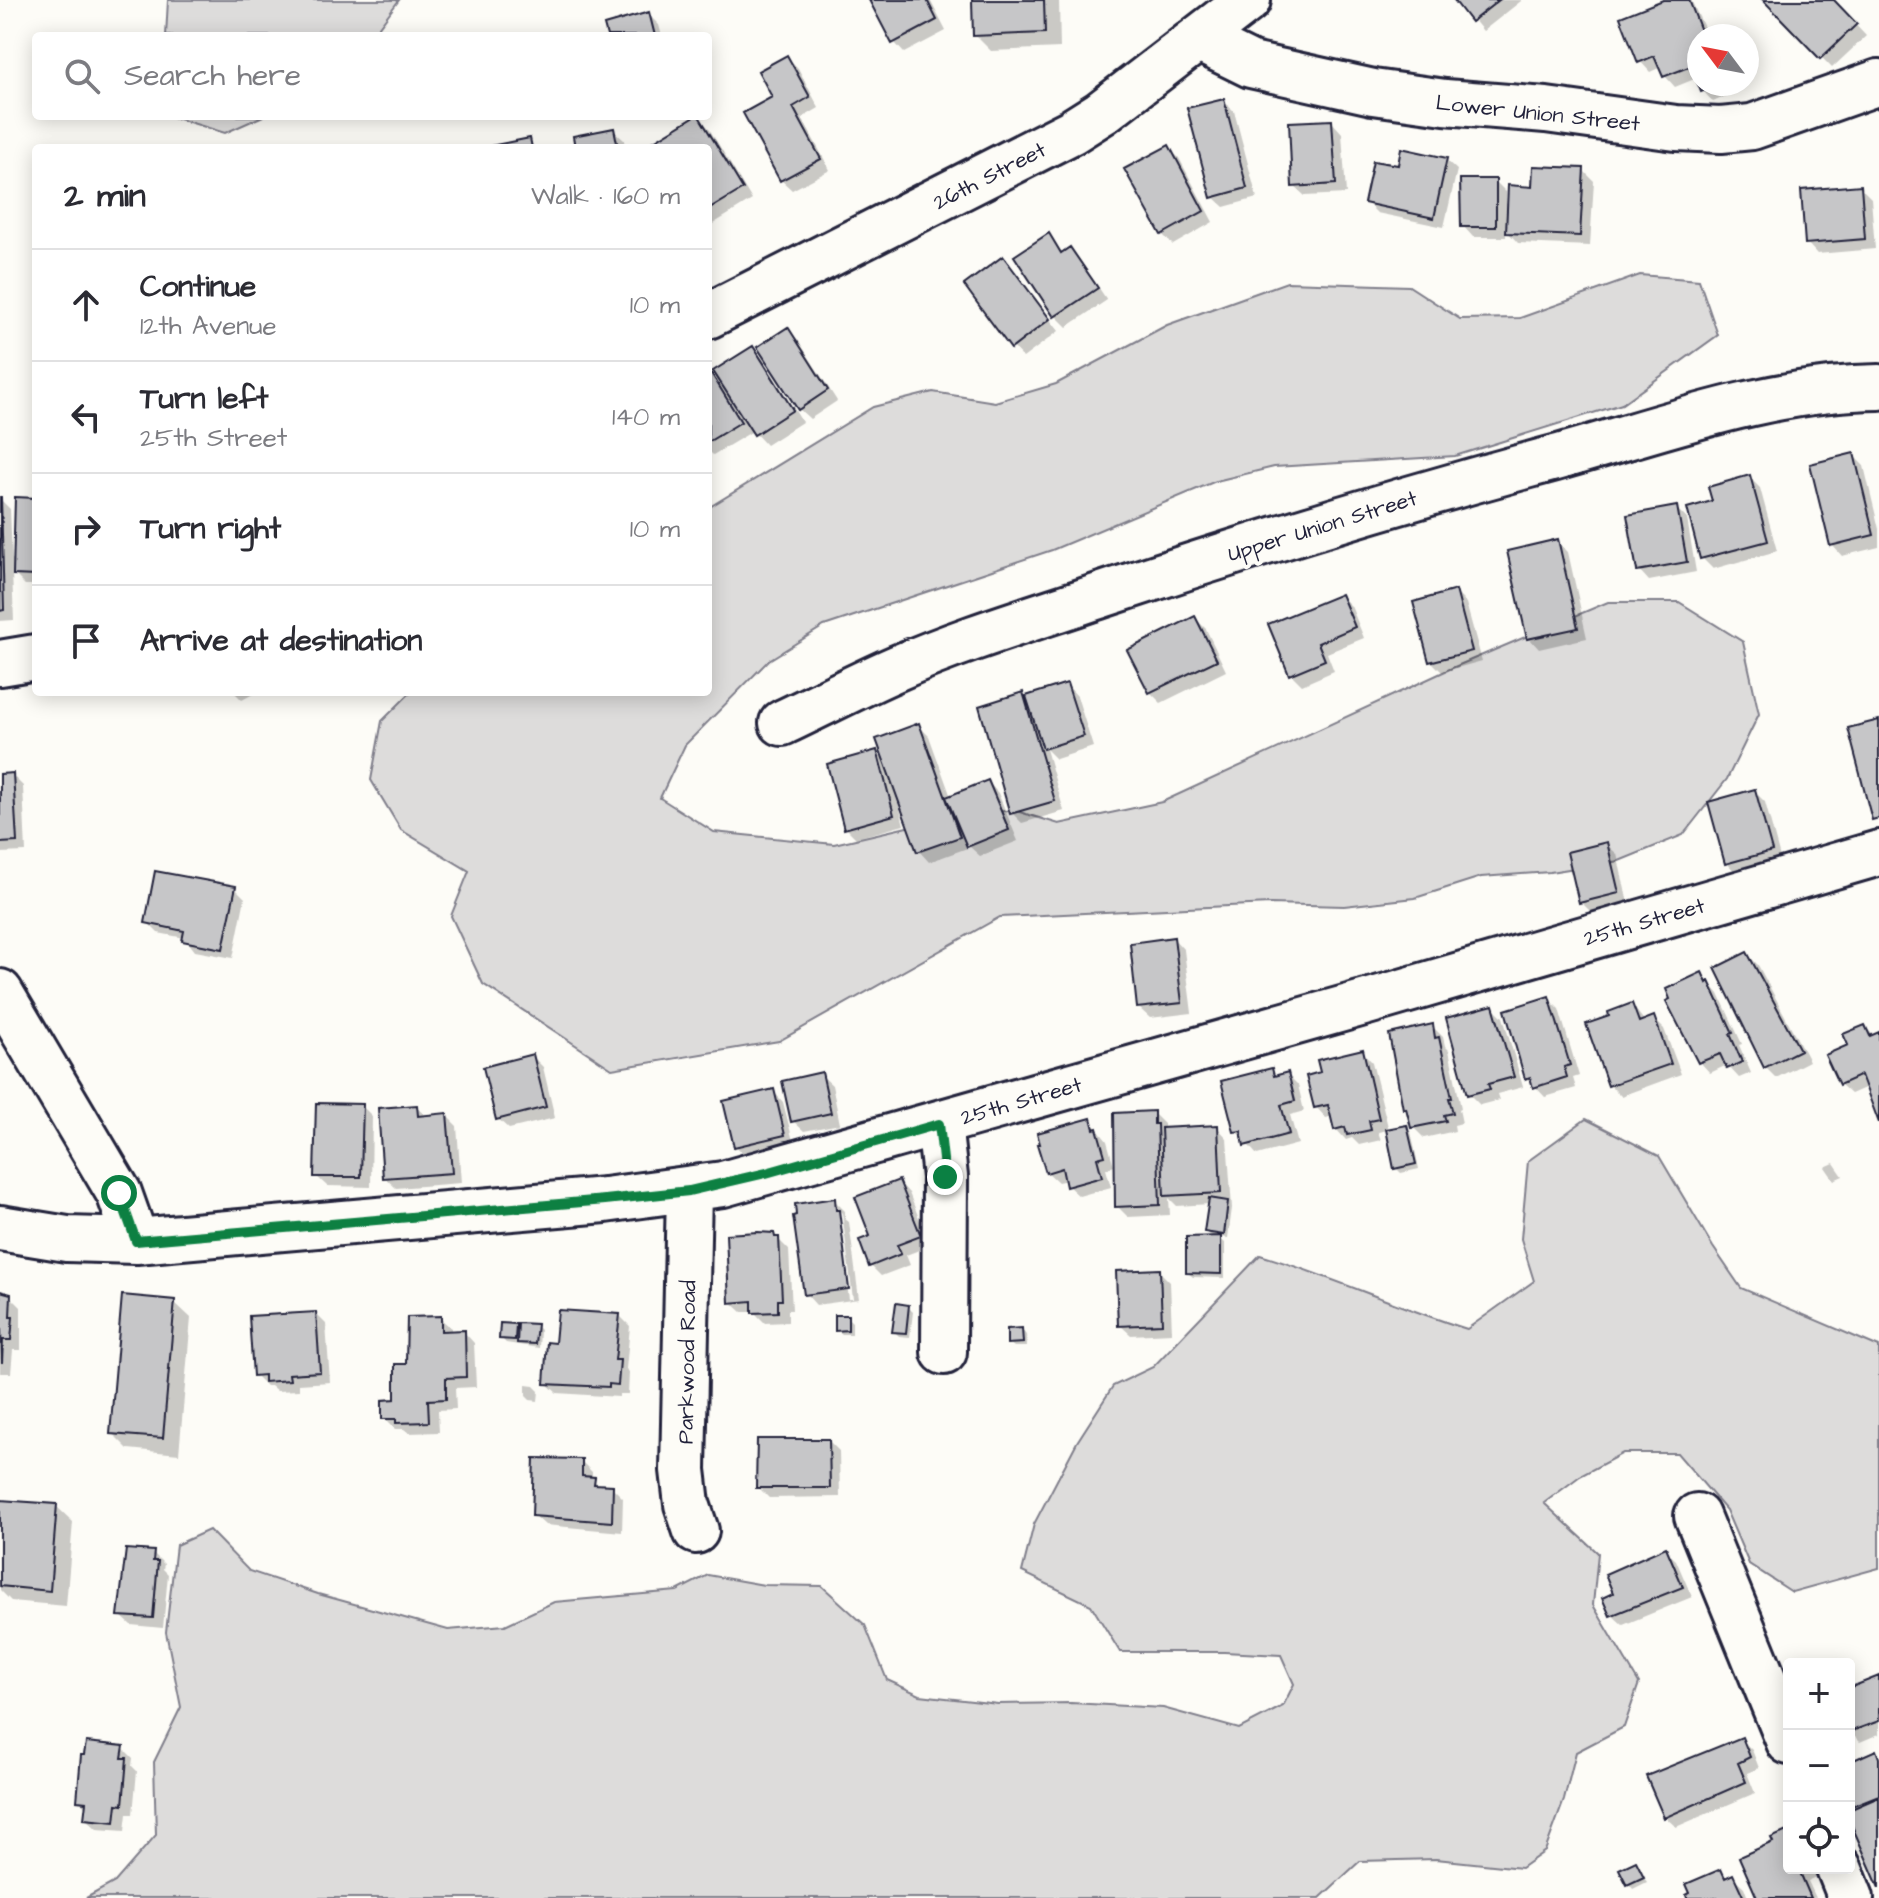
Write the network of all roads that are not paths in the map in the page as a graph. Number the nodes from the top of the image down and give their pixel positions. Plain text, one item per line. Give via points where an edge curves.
1 (1248, 0) edge
2 (1198, 39) junction
3 (1879, 82) edge
4 (712, 314) edge
5 (1879, 387) edge
6 (32, 658) edge
7 (0, 663) edge
8 (782, 723) dead end
9 (1879, 853) edge
10 (0, 992) edge
11 (939, 1124) junction
12 (689, 1191) junction
13 (0, 1228) edge
14 (136, 1241) junction
15 (944, 1352) dead end
16 (1697, 1516) dead end
17 (696, 1531) dead end
18 (1784, 1730) edge
19 (1841, 1874) edge
20 (1851, 1898) edge

1 - 2 street, 26th Street
2 - 3 street, Lower Union Street via 1251,65 1373,92 1676,128 1752,127
2 - 4 street, 26th Street via 1071,132
5 - 8 street, Upper Union Street via 1804,393 1729,409 1208,560 979,636 898,667
6 - 7 street
9 - 11 street, 25th Street
10 - 14 street via 119,1193
11 - 12 street, 25th Street
11 - 15 street via 945,1177
12 - 14 street, 25th Street
12 - 17 street, Parkwood Road via 683,1470
13 - 14 street, 25th Street via 67,1239
16 - 18 street
19 - 20 street

